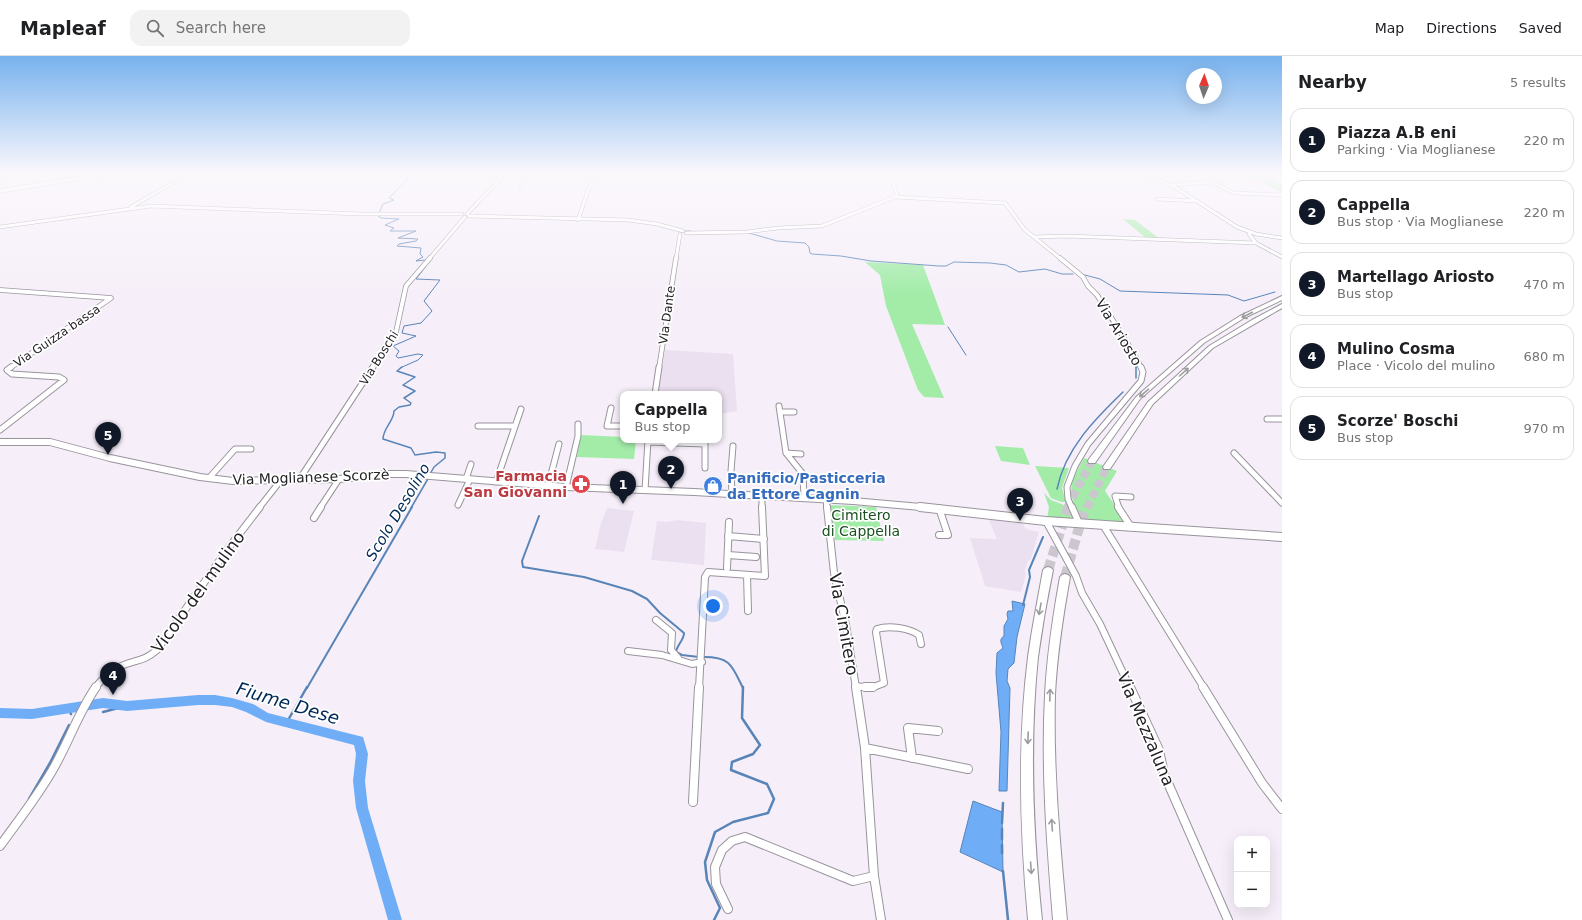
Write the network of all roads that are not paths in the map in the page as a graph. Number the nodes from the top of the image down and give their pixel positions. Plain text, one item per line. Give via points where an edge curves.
1 (85, 214) edge
2 (407, 214) edge
3 (580, 214) edge
4 (851, 214) edge
5 (1014, 214) edge
6 (1216, 214) edge
7 (465, 215) junction
8 (578, 220) junction
9 (0, 223) edge
10 (23, 224) junction
11 (0, 227) edge
12 (1250, 232) junction
13 (681, 233) junction
14 (1034, 237) junction
15 (1282, 238) edge
16 (1256, 243) junction
17 (1282, 258) edge
18 (0, 290) edge
19 (1282, 298) edge
20 (1282, 306) edge
21 (655, 391) edge
22 (611, 408) dead end
23 (520, 409) dead end
24 (794, 412) dead end
25 (1267, 419) dead end
26 (1282, 419) edge
27 (578, 424) dead end
28 (478, 426) dead end
29 (515, 426) junction
30 (620, 426) edge
31 (0, 430) edge
32 (0, 442) edge
33 (648, 443) edge
34 (705, 443) edge
35 (559, 444) dead end
36 (733, 446) dead end
37 (251, 449) dead end
38 (786, 453) junction
39 (1234, 453) dead end
40 (801, 454) dead end
41 (1092, 461) tunnel mouth
42 (472, 464) dead end
43 (1107, 467) tunnel mouth
44 (705, 468) dead end
45 (209, 478) junction
46 (339, 479) junction
47 (468, 479) junction
48 (281, 480) junction
49 (299, 480) junction
50 (496, 482) junction
51 (548, 486) junction
52 (566, 488) junction
53 (645, 490) junction
54 (732, 494) junction
55 (762, 496) junction
56 (1131, 497) dead end
57 (804, 498) junction
58 (826, 500) junction
59 (1282, 503) edge
60 (458, 505) dead end
61 (939, 508) junction
62 (314, 518) dead end
63 (1046, 521) junction
64 (729, 522) dead end
65 (1079, 523) junction
66 (1103, 525) junction
67 (1131, 527) junction
68 (940, 535) dead end
69 (728, 536) junction
70 (1282, 537) edge
71 (764, 539) junction
72 (728, 555) junction
73 (756, 557) dead end
74 (727, 568) dead end
75 (1048, 570) tunnel mouth
76 (747, 575) junction
77 (1065, 577) tunnel mouth
78 (748, 611) dead end
79 (656, 620) dead end
80 (921, 644) dead end
81 (628, 651) dead end
82 (702, 661) junction
83 (855, 686) junction
84 (938, 731) dead end
85 (865, 748) junction
86 (912, 758) junction
87 (968, 770) dead end
88 (693, 802) dead end
89 (1282, 809) edge
90 (0, 846) edge
91 (874, 876) junction
92 (728, 909) dead end
93 (881, 920) edge
94 (1035, 920) edge
95 (1060, 920) edge
96 (1228, 920) edge

1 - 10 street via 47,224
2 - 7 street
3 - 8 street
4 - 13 street via 822,226 747,232
5 - 14 street, Via Ariosto
6 - 12 street via 1230,224
7 - 8 street
7 - 49 street, Via Boschi via 406,286 401,319 396,332
8 - 13 street via 642,221
9 - 10 street
10 - 11 street
12 - 15 street
12 - 16 street via 1250,237
13 - 21 street, Via Dante
14 - 16 street
14 - 65 street, Via Ariosto via 1083,277 1136,357 1142,372 1141,381 1088,444 1066,487 1068,499
16 - 17 street
18 - 31 street, Via Guizza bassa via 111,298 7,370 12,374 59,377 64,380
19 -> 41 highway via 1202,342 1138,398
43 -> 20 highway via 1150,403 1211,347
22 - 30 street via 608,426
23 - 29 street
24 - 38 street via 779,409
25 - 26 street
27 - 52 street via 578,436
28 - 29 street
29 - 50 street
32 - 45 main road, Via Moglianese Scorzè via 50,442 110,458
33 - 53 street
34 - 44 street
35 - 51 street
36 - 54 street
37 - 45 street via 235,449
38 - 40 street
38 - 57 street via 802,474
39 - 59 street
42 - 47 street
45 - 48 main road, Via Moglianese Scorzè via 233,481
46 - 47 main road, Via Moglianese Scorzè via 396,474
46 - 49 main road, Via Moglianese Scorzè
46 - 62 street
47 - 50 main road, Via Moglianese Scorzè
47 - 60 street
48 - 49 main road, Via Moglianese Scorzè
48 - 90 street, Vicolo del mulino via 224,554 157,650 148,658 126,664 101,680 84,706 52,771
50 - 51 main road, Via Moglianese Scorzè
51 - 52 main road, Via Moglianese Scorzè
52 - 53 main road, Via Moglianese Scorzè
53 - 54 main road, Via Moglianese Scorzè
54 - 55 main road, Via Moglianese Scorzè
55 - 57 main road, Via Moglianese Scorzè
55 - 71 street
56 - 67 street via 1115,496 1118,507
57 - 58 main road, Via Moglianese Scorzè
58 - 61 main road, Via Moglianese Scorzè
58 - 83 street, Via Cimitero via 834,573 846,625
61 - 63 main road, Via Moglianese Scorzè
61 - 68 street via 948,535
63 - 65 main road, Via Moglianese Scorzè
63 - 96 street, Via Mezzaluna via 1100,624 1159,750 1164,774
64 - 69 street
65 - 66 main road, Via Moglianese Scorzè
66 - 67 main road, Via Moglianese Scorzè
66 - 89 street via 1258,777
67 - 70 main road, Via Moglianese Scorzè
69 - 71 street
69 - 72 street
71 - 76 street via 765,576
72 - 73 street
72 - 74 street
75 -> 94 highway via 1035,639 1028,738 1028,797
76 - 78 street
76 - 82 street via 708,572 702,614
95 -> 77 highway via 1049,747 1054,647
79 - 82 street via 672,633 670,646 675,656 687,661
80 - 83 street via 921,637 917,633 886,627 877,629 884,682 871,688
81 - 82 street via 664,655 692,664
82 - 88 street
83 - 85 street, Via Cimitero
84 - 86 street via 908,728
85 - 86 street
85 - 91 street, Via Cimitero
86 - 87 street
91 - 92 street via 853,881 745,837 732,841 722,850 715,867 716,884
91 - 93 street, Via Cimitero

